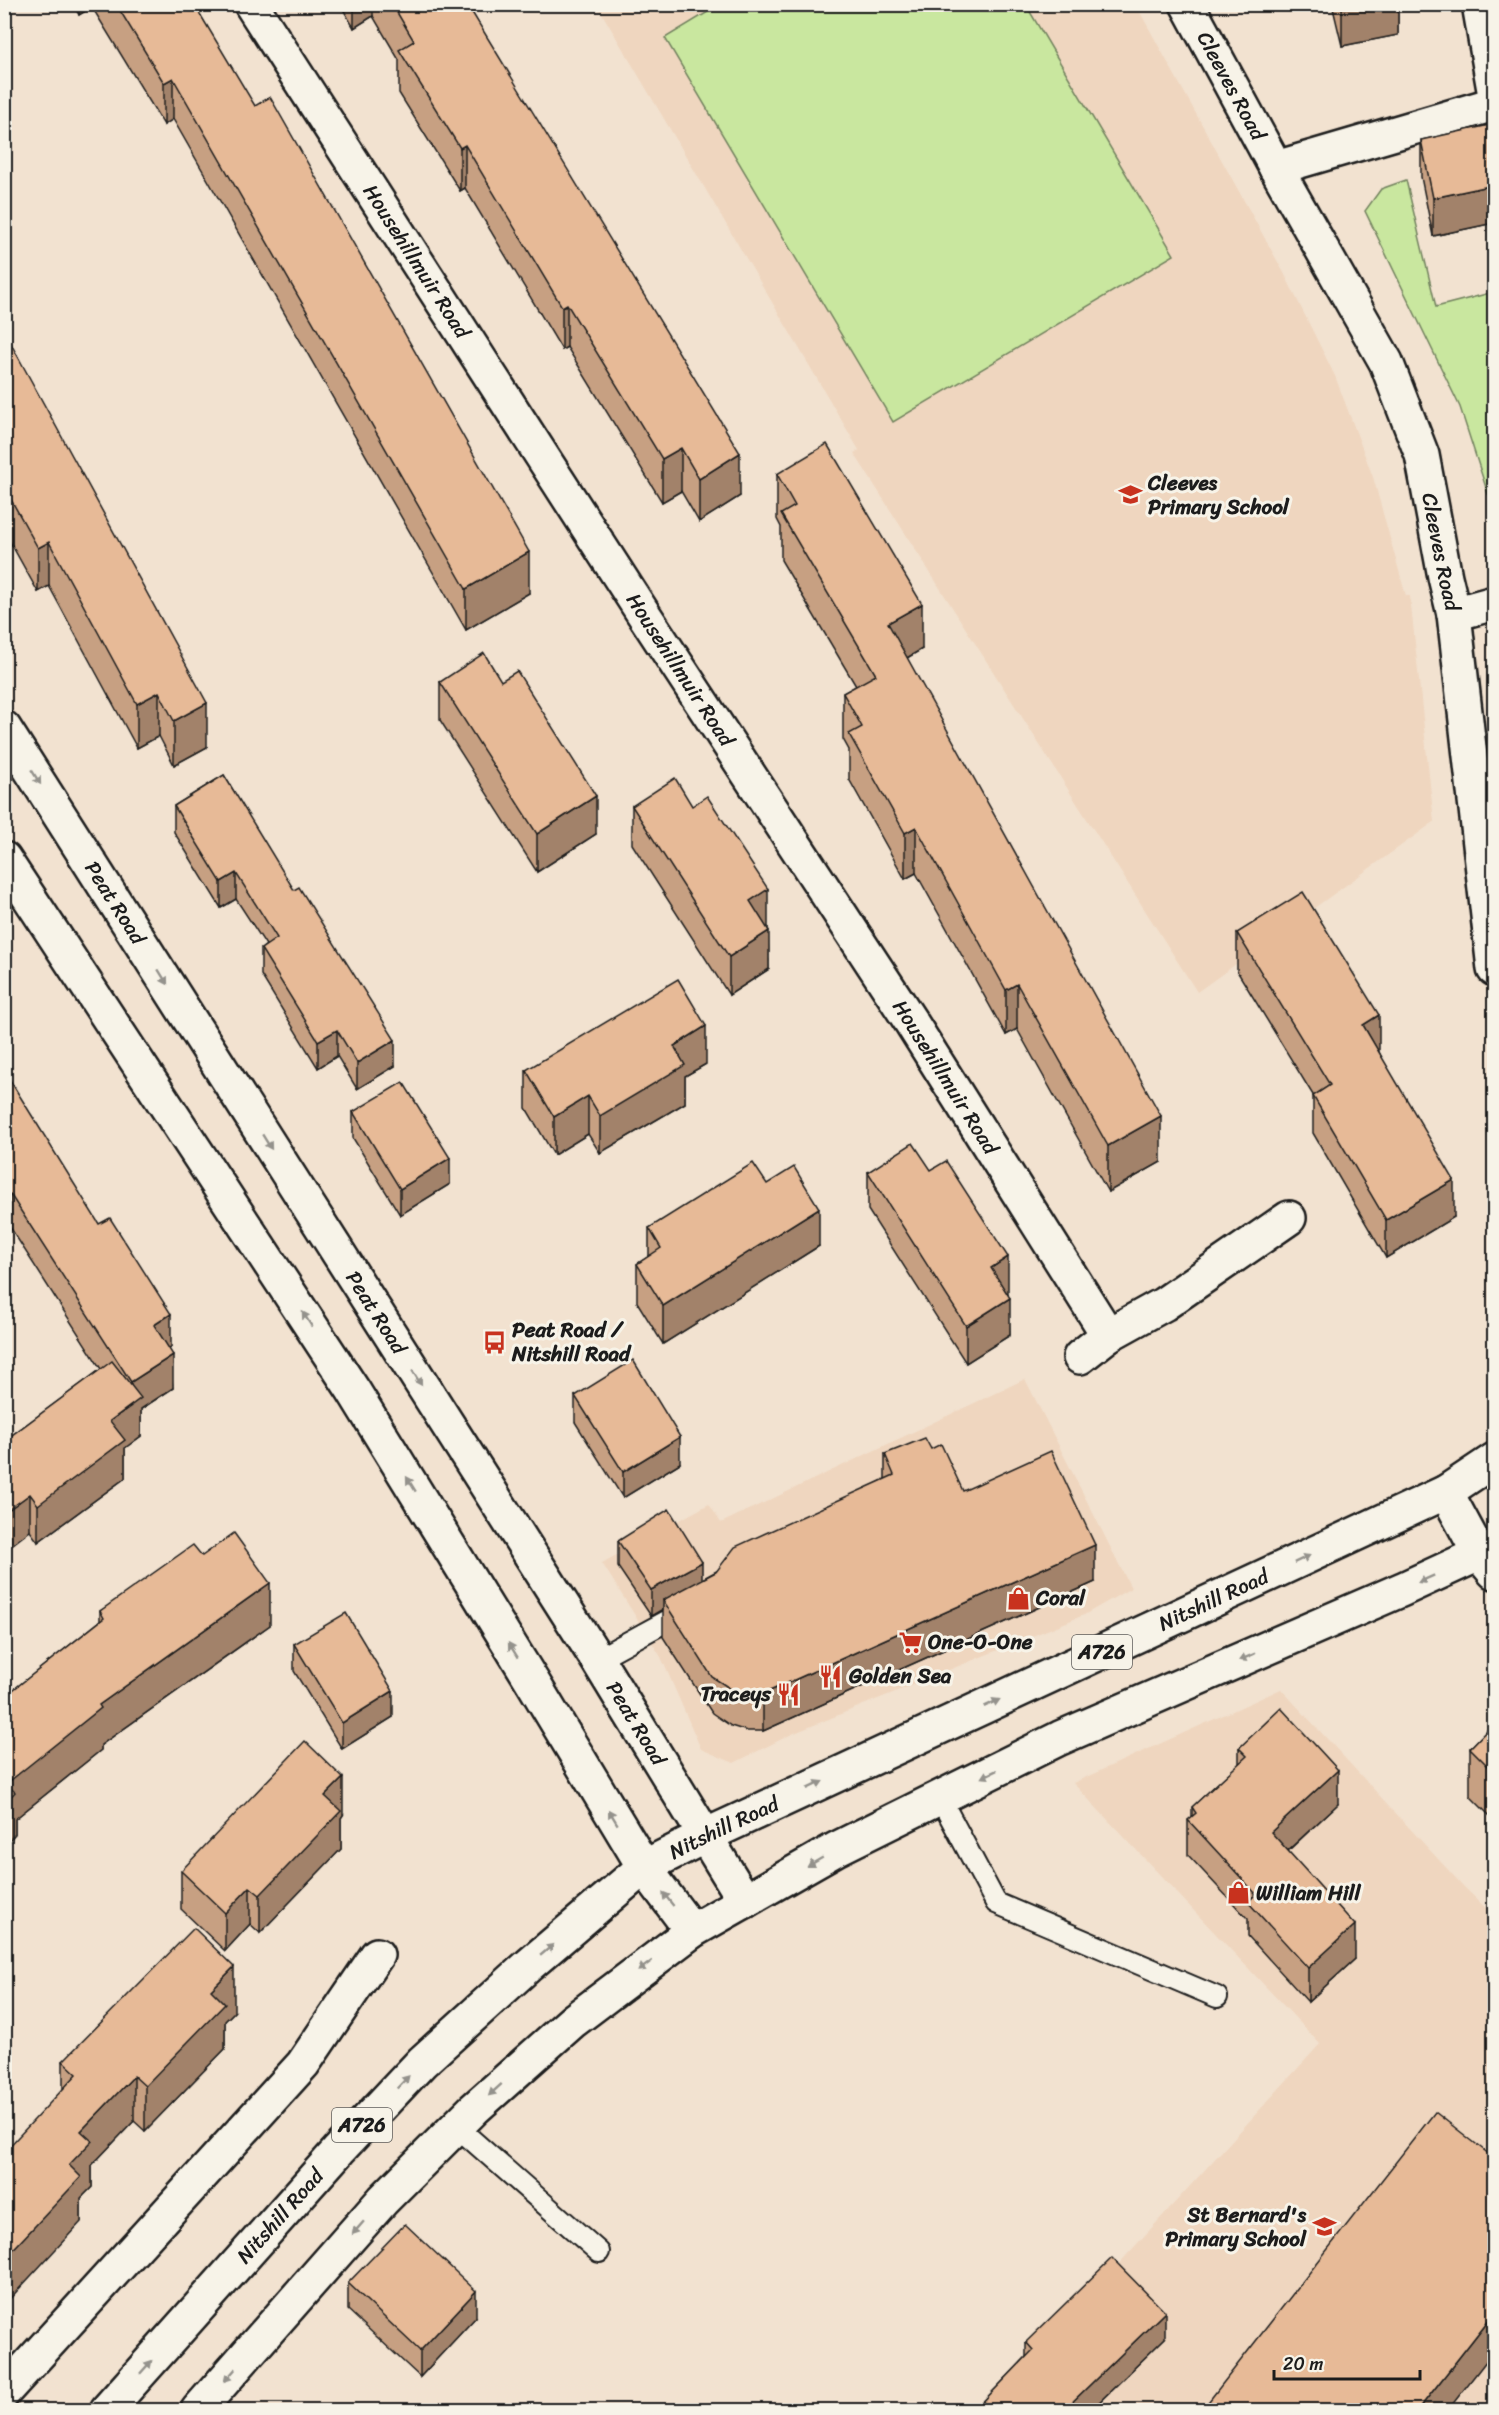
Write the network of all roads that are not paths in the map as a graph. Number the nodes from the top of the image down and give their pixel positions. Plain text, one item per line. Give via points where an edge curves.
1 (251, 4) edge
2 (1187, 4) edge
3 (1479, 4) edge
4 (1494, 90) edge
5 (1494, 104) edge
6 (1276, 168) junction
7 (1494, 603) edge
8 (1454, 614) junction
9 (4, 728) edge
10 (4, 859) edge
11 (1490, 885) edge
12 (1494, 969) edge
13 (1289, 1218) dead end
14 (1108, 1335) junction
15 (1080, 1357) dead end
16 (1494, 1460) edge
17 (1446, 1492) junction
18 (1490, 1558) edge
19 (700, 1604) edge
20 (597, 1659) junction
21 (940, 1798) junction
22 (705, 1836) junction
23 (644, 1868) junction
24 (745, 1901) junction
25 (692, 1930) junction
26 (377, 1955) dead end
27 (1218, 1998) dead end
28 (456, 2126) junction
29 (600, 2252) dead end
30 (4, 2392) edge
31 (107, 2410) edge
32 (198, 2410) edge

1 - 14 street, Househillmuir Road via 911,1022
2 - 6 street, Cleeves Road
3 - 4 street
5 - 6 street
6 - 8 street, Cleeves Road via 1386,362 1422,455
7 - 8 street
8 - 11 street, Cleeves Road
9 -> 20 street, Peat Road
23 -> 10 street via 353,1390
11 - 12 street, Cleeves Road
13 - 14 street via 1164,1304
14 - 15 street
16 - 17 street, Nitshill Road / A726
17 - 18 street
22 -> 17 street, Nitshill Road / A726
18 -> 21 street via 1060,1738
19 - 20 lane
20 - 22 street, Peat Road
21 -> 24 street via 836,1849
21 - 27 lane via 996,1904
22 - 23 street, Nitshill Road / A726
22 - 24 street, Peat Road
25 -> 23 street
31 -> 23 street, Nitshill Road / A726 via 422,2062
24 - 25 street
25 -> 28 street via 573,2021
26 - 30 street via 303,2064
28 - 29 lane
28 -> 32 street via 383,2200

